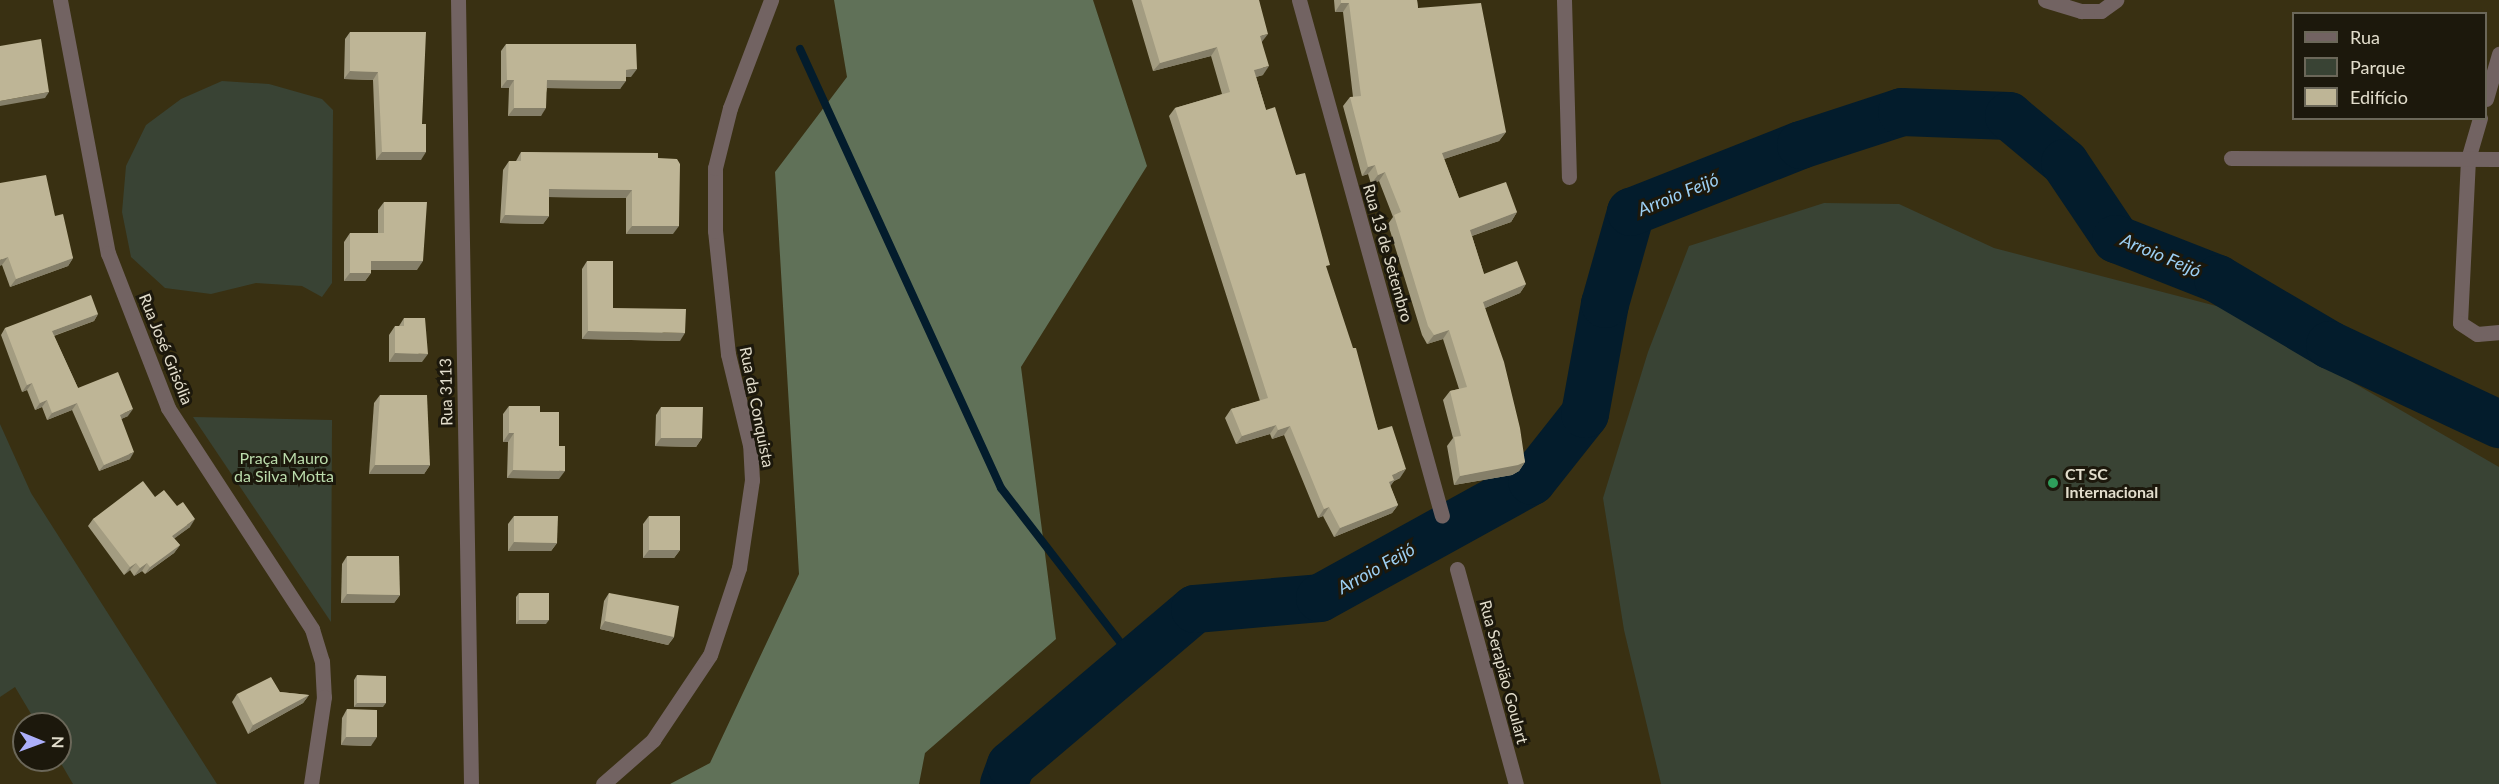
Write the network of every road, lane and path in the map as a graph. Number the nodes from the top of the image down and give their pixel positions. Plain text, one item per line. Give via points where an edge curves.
1 (60, 0) edge
2 (458, 0) edge
3 (771, 0) edge
4 (1299, 0) edge
5 (1564, 0) edge
6 (2044, 0) edge
7 (2116, 0) edge
8 (2499, 54) edge
9 (2487, 96) edge
10 (2479, 120) edge
11 (2231, 158) dead end
12 (2468, 159) junction
13 (2499, 159) edge
14 (1569, 177) dead end
15 (2499, 332) edge
16 (1442, 516) dead end
17 (1457, 569) dead end
18 (312, 784) edge
19 (471, 784) edge
20 (603, 784) edge
21 (1516, 784) edge

1 - 18 street, Rua José Grisólia via 108,253 168,408 315,640 322,661 324,697
2 - 19 street, Rua 3113
3 - 20 street, Rua da Conquista via 730,108 715,168 715,231 728,354 750,445 753,480 739,568 710,656 653,740
4 - 16 street, Rua 13 de Setembro
5 - 14 street
6 - 7 street via 2082,11 2101,11
8 - 9 street
10 - 12 street
11 - 12 street
12 - 13 street
12 - 15 street via 2460,323 2477,334
17 - 21 street, Rua Serapião Goulart

